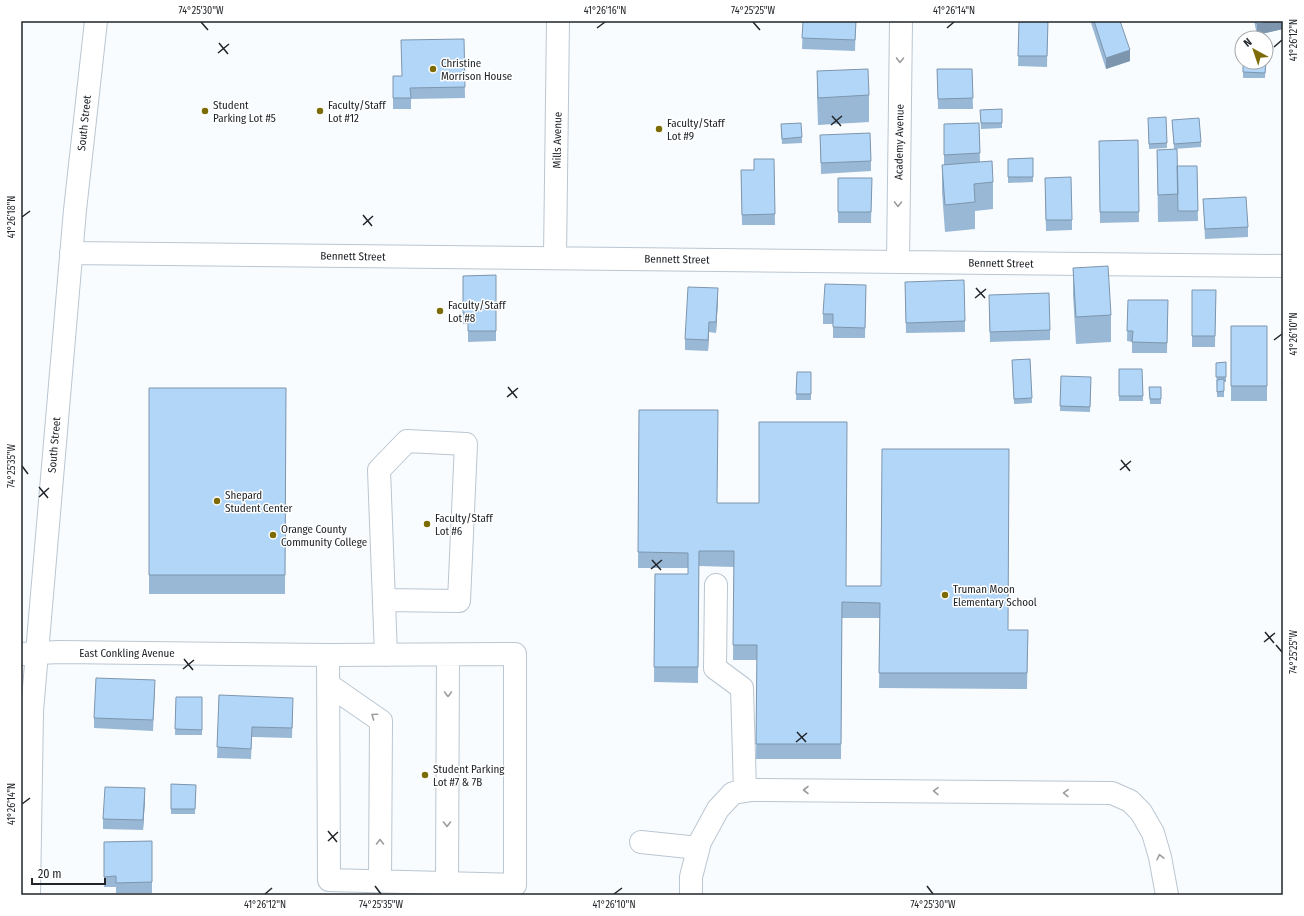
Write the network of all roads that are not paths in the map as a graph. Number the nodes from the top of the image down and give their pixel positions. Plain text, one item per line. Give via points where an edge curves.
1 (96, 21) edge
2 (558, 21) edge
3 (901, 21) edge
4 (71, 253) junction
5 (555, 258) junction
6 (898, 262) junction
7 (1283, 266) edge
8 (716, 585) dead end
9 (384, 600) junction
10 (29, 653) edge
11 (328, 655) junction
12 (386, 655) junction
13 (448, 655) junction
14 (329, 685) junction
15 (745, 791) junction
16 (641, 842) dead end
17 (698, 848) junction
18 (380, 881) junction
19 (447, 883) junction
20 (29, 895) edge
21 (691, 895) edge
22 (1167, 895) edge

1 - 4 street, South Street
2 - 5 street, Mills Avenue
3 -> 6 street, Academy Avenue
4 - 5 street, Bennett Street
4 - 10 street, South Street
5 - 6 street, Bennett Street
6 - 7 street, Bennett Street
8 - 15 street via 715,668 742,688
9 - 9 street via 379,470 407,441 466,444 459,601
9 - 12 street
10 - 11 street, East Conkling Avenue
10 - 20 street, South Street via 32,711
11 - 12 street, East Conkling Avenue
11 - 14 street
12 - 13 street, East Conkling Avenue
13 -> 19 street
13 - 19 street, East Conkling Avenue via 515,654 515,885
18 -> 14 street via 381,721
14 - 18 street via 329,880
15 - 17 street via 733,793 718,809
22 -> 15 street via 1153,833 1141,812 1130,801 1112,793
16 - 17 street
17 - 21 street via 691,877
18 - 19 street

